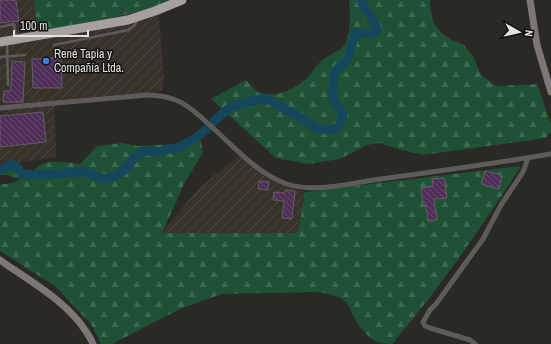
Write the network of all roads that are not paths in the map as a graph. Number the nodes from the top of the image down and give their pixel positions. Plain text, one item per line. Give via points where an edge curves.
1 (182, 0) edge
2 (530, 0) edge
3 (136, 18) junction
4 (0, 27) edge
5 (17, 40) junction
6 (4, 42) edge
7 (54, 45) dead end
8 (25, 55) dead end
9 (8, 56) junction
10 (0, 57) edge
11 (8, 86) dead end
12 (551, 92) edge
13 (0, 108) edge
14 (551, 154) edge
15 (528, 158) junction
16 (0, 260) edge
17 (94, 344) edge
18 (475, 344) edge

1 - 3 highway
2 - 12 street via 538,45
3 - 5 highway
3 - 7 lane via 135,25 128,30
4 - 5 lane via 14,24
5 - 6 highway
6 - 9 lane
8 - 9 lane
9 - 10 lane
9 - 11 lane
13 - 15 street via 147,96 170,98 196,112 264,171 286,183 304,188 434,173
14 - 15 street
15 - 18 street via 523,172 483,238 423,322 425,326 470,340
16 - 17 street via 59,300 76,318

